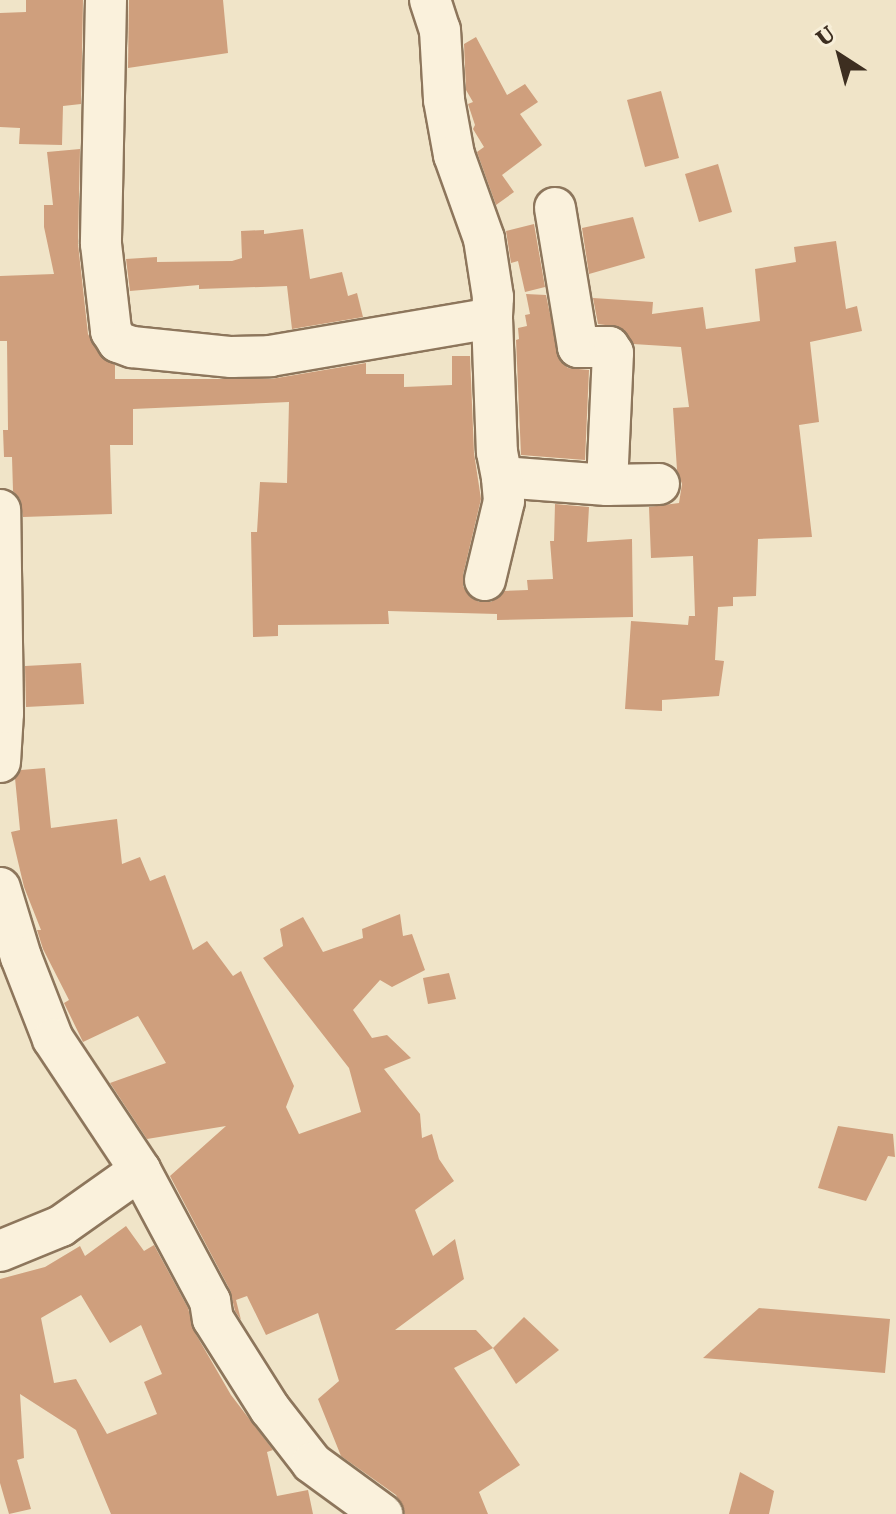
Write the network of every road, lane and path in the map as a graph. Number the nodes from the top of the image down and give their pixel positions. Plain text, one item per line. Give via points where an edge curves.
1 (106, 0) edge
2 (430, 0) edge
3 (555, 208) dead end
4 (492, 318) junction
5 (502, 477) junction
6 (659, 484) dead end
7 (607, 485) junction
8 (0, 510) edge
9 (485, 580) dead end
10 (0, 762) edge
11 (0, 888) edge
12 (140, 1170) junction
13 (0, 1251) edge
14 (382, 1514) edge

1 - 4 street via 101,244 111,331 118,342 231,357 270,356
2 - 4 street via 440,30 454,155 484,239
3 - 7 street via 578,347 609,347 613,353
4 - 5 street
5 - 7 street
5 - 9 street via 504,501
6 - 7 street
8 - 10 street
11 - 12 street via 53,1039
12 - 13 street via 61,1226
12 - 14 street via 210,1301 213,1319 270,1409 312,1463

